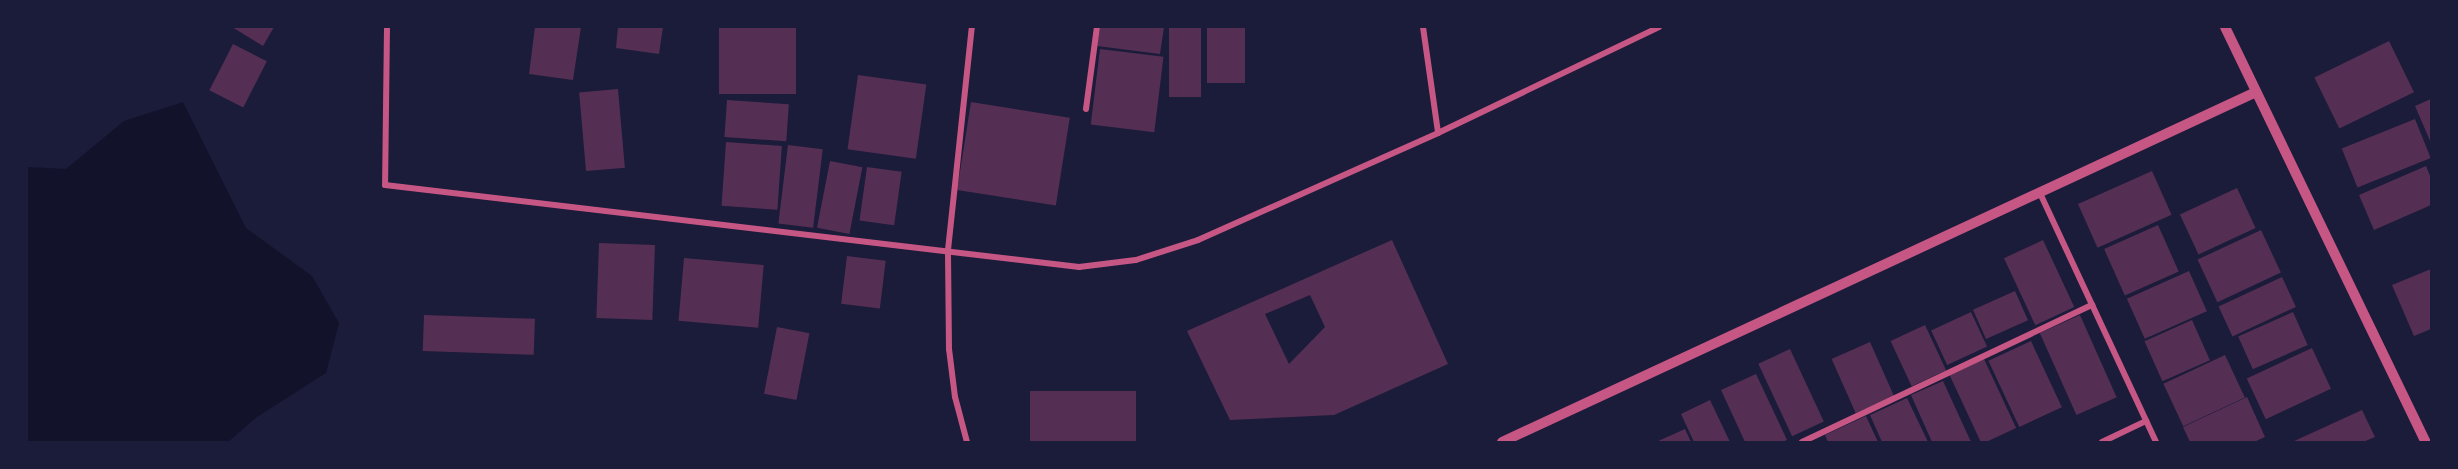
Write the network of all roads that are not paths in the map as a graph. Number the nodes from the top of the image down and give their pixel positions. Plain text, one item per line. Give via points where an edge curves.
1 (387, 27) edge
2 (972, 27) edge
3 (1097, 27) edge
4 (1423, 27) edge
5 (1659, 27) edge
6 (2225, 27) edge
7 (2256, 92) junction
8 (1086, 109) dead end
9 (1438, 133) junction
10 (2039, 191) junction
11 (948, 250) junction
12 (2092, 305) junction
13 (2146, 421) junction
14 (967, 442) edge
15 (1502, 442) edge
16 (1802, 442) edge
17 (2102, 442) edge
18 (2156, 442) edge
19 (2426, 442) edge

1 - 11 street via 385,185
2 - 11 street
3 - 8 street
4 - 9 street
5 - 9 street
6 - 7 street
7 - 10 street
7 - 19 street
9 - 11 street via 1198,240 1136,260 1079,267
10 - 12 street
10 - 15 street
11 - 14 street via 949,349 955,397
12 - 13 street
12 - 16 street
13 - 17 street
13 - 18 street

